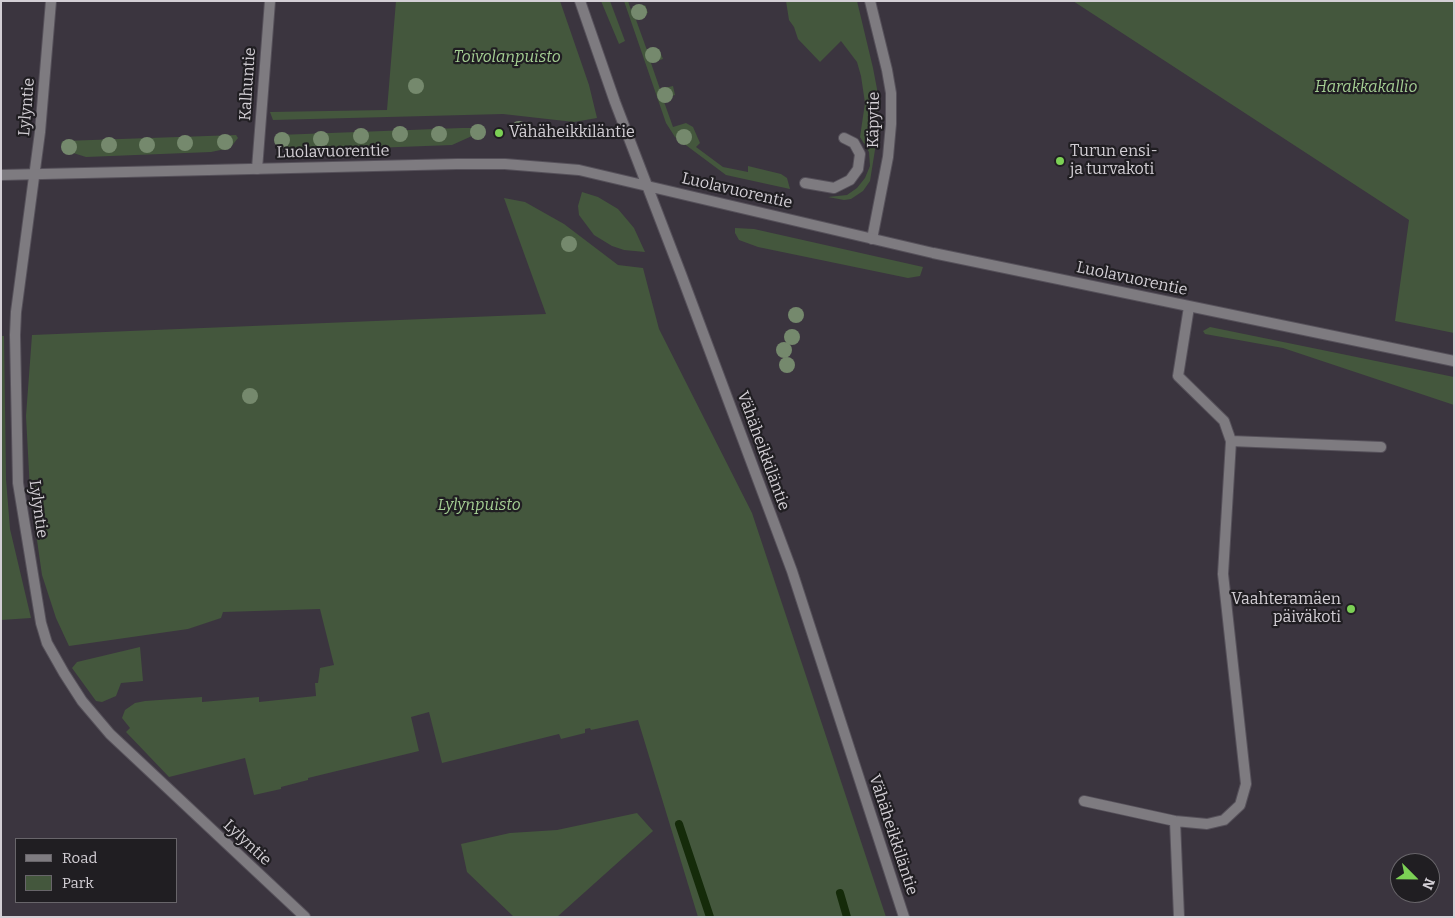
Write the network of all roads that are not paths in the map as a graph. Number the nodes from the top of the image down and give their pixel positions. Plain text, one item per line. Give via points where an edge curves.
1 (51, 1) edge
2 (270, 1) edge
3 (580, 1) edge
4 (870, 1) edge
5 (844, 138) dead end
6 (257, 169) junction
7 (35, 174) junction
8 (1, 175) edge
9 (805, 183) dead end
10 (648, 186) junction
11 (872, 239) junction
12 (1189, 307) junction
13 (1454, 361) edge
14 (1231, 441) junction
15 (1381, 447) dead end
16 (1084, 801) dead end
17 (1175, 821) junction
18 (305, 917) edge
19 (904, 917) edge
20 (1179, 917) edge

1 - 7 street, Lylyntie
2 - 6 street, Kalhuntie
3 - 10 street, Vähäheikkiläntie
4 - 11 street, Käpytie via 888,70 892,124
5 - 9 street via 854,143 860,154 858,168 850,180 834,188
6 - 7 street, Luolavuorentie
6 - 10 street, Luolavuorentie via 505,164 579,170
7 - 8 street, Luolavuorentie
7 - 18 street, Lylyntie via 16,312 15,375 18,483 47,643 82,701 110,734
10 - 11 street, Luolavuorentie
10 - 19 street, Vähäheikkiläntie via 792,571
11 - 12 street, Luolavuorentie
12 - 13 street, Luolavuorentie
12 - 14 street via 1178,376 1224,421
14 - 15 street
14 - 17 street via 1223,574 1246,784 1240,805 1224,820 1207,824
16 - 17 street
17 - 20 street

